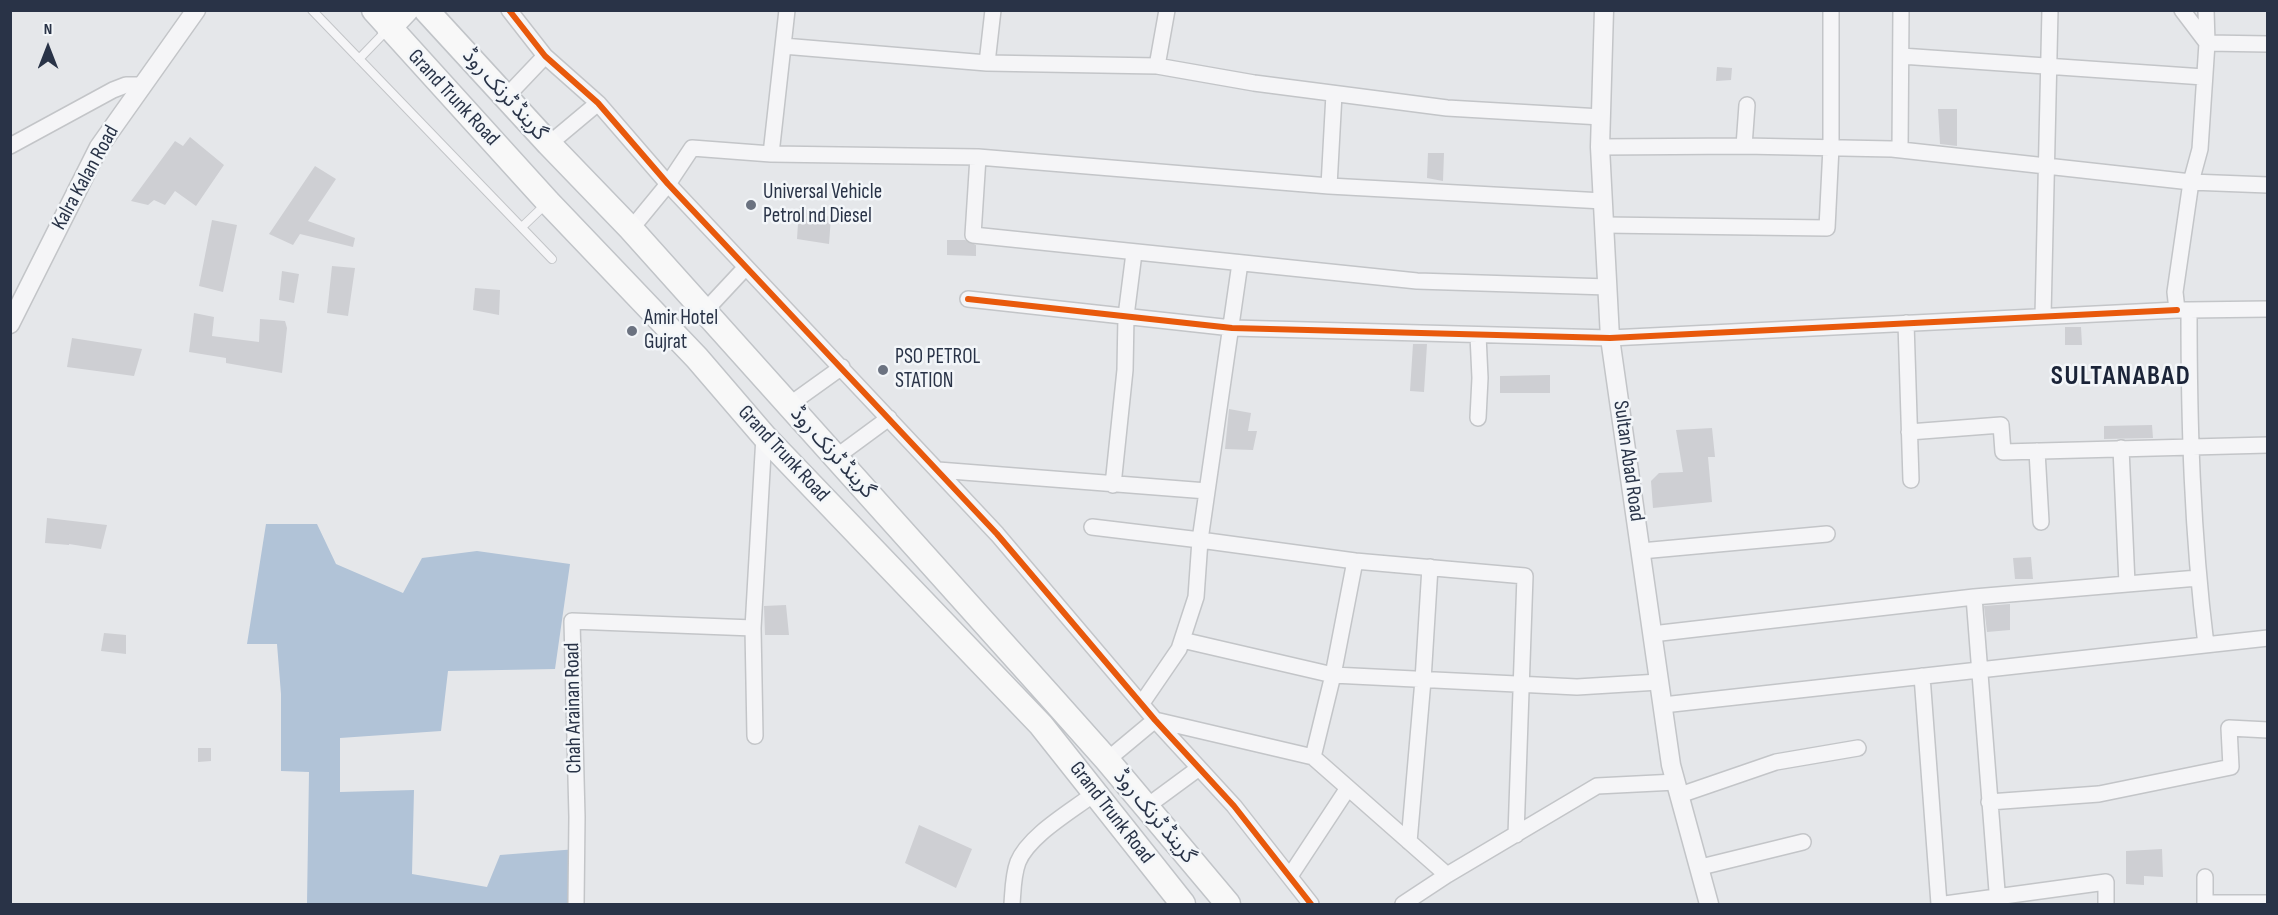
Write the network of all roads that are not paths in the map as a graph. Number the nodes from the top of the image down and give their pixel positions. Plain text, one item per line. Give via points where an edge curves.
1 (196, 10) edge
2 (312, 10) edge
3 (406, 10) edge
4 (426, 10) edge
5 (509, 10) edge
6 (787, 10) edge
7 (993, 10) edge
8 (1167, 10) edge
9 (1604, 10) edge
10 (1831, 10) edge
11 (1901, 10) edge
12 (2050, 10) edge
13 (2182, 10) edge
14 (2206, 10) edge
15 (382, 19) edge
16 (2207, 43) junction
17 (2268, 44) edge
18 (783, 46) junction
19 (545, 56) junction
20 (1901, 56) junction
21 (358, 59) junction
22 (987, 63) junction
23 (2048, 65) junction
24 (1157, 66) junction
25 (2204, 77) junction
26 (144, 85) junction
27 (1334, 94) junction
28 (506, 97) junction
29 (598, 103) junction
30 (1747, 105) dead end
31 (1601, 117) junction
32 (549, 144) junction
33 (10, 146) edge
34 (1744, 146) junction
35 (1600, 147) junction
36 (1831, 147) junction
37 (1900, 150) junction
38 (771, 154) junction
39 (978, 157) junction
40 (2048, 165) junction
41 (2191, 182) junction
42 (668, 184) junction
43 (2268, 185) edge
44 (1329, 186) junction
45 (1603, 201) junction
46 (548, 202) junction
47 (1604, 225) junction
48 (522, 227) junction
49 (631, 229) junction
50 (1134, 253) junction
51 (552, 259) dead end
52 (1240, 263) junction
53 (746, 267) junction
54 (1608, 287) junction
55 (968, 299) dead end
56 (2268, 309) edge
57 (2183, 310) junction
58 (704, 312) junction
59 (1126, 316) junction
60 (2043, 316) junction
61 (1906, 323) junction
62 (10, 324) edge
63 (1232, 328) junction
64 (1478, 335) junction
65 (1610, 338) junction
66 (842, 367) junction
67 (789, 405) junction
68 (889, 418) junction
69 (1478, 418) dead end
70 (1909, 432) junction
71 (764, 436) junction
72 (2268, 445) edge
73 (2189, 446) junction
74 (2121, 448) junction
75 (2037, 451) junction
76 (836, 457) junction
77 (938, 470) junction
78 (1911, 480) dead end
79 (1113, 485) junction
80 (1207, 491) junction
81 (2041, 522) dead end
82 (1092, 527) dead end
83 (1827, 534) dead end
84 (1200, 540) junction
85 (1641, 551) junction
86 (1355, 561) junction
87 (1430, 567) junction
88 (2198, 578) junction
89 (2127, 584) junction
90 (1974, 597) junction
91 (753, 628) junction
92 (1652, 634) junction
93 (2268, 638) edge
94 (1182, 640) junction
95 (2206, 645) junction
96 (1979, 670) junction
97 (1333, 675) junction
98 (1922, 676) junction
99 (1423, 680) junction
100 (1659, 682) junction
101 (1521, 684) junction
102 (1142, 703) junction
103 (1663, 705) junction
104 (1155, 720) junction
105 (2268, 730) edge
106 (755, 736) dead end
107 (1858, 748) dead end
108 (1313, 757) junction
109 (1107, 760) junction
110 (1199, 768) junction
111 (1348, 788) junction
112 (1678, 789) junction
113 (1095, 793) junction
114 (1989, 802) junction
115 (1149, 810) junction
116 (1126, 832) junction
117 (1516, 835) junction
118 (1409, 842) junction
119 (1803, 842) dead end
120 (1701, 867) junction
121 (1447, 875) junction
122 (1290, 876) junction
123 (2205, 877) dead end
124 (1998, 900) edge
125 (2268, 903) edge
126 (576, 904) edge
127 (1012, 904) edge
128 (1184, 904) edge
129 (1228, 904) edge
130 (1311, 904) edge
131 (1402, 904) edge
132 (1709, 904) edge
133 (1939, 904) edge
134 (1945, 904) edge
135 (2106, 904) edge
136 (2205, 904) edge

1 - 26 street, Kalra Kalan Road
2 - 21 lane
3 - 15 main road
4 - 28 main road, گرینڈ ٹرنک روڈ
5 - 19 street
6 - 18 street
7 - 22 street
8 - 24 street
9 - 31 street, Sultan Abad Road
10 - 36 street
11 - 20 street
12 - 23 street
13 - 16 street
14 - 16 street
15 - 21 lane
15 - 46 main road, Grand Trunk Road
16 - 17 street
16 - 25 street
18 - 22 street
18 - 38 street
19 - 28 street
19 - 29 street
20 - 23 street
20 - 37 street
21 - 48 lane
22 - 24 street
23 - 25 street
23 - 40 street
24 - 27 street
25 - 41 street via 2200,149
26 - 33 street via 113,90
26 - 62 street, Kalra Kalan Road via 99,147
27 - 31 street via 1448,108
27 - 44 street
28 - 32 main road, گرینڈ ٹرنک روڈ
29 - 32 street
29 - 42 street
30 - 34 street
31 - 35 street, Sultan Abad Road
32 - 49 main road, گرینڈ ٹرنک روڈ
34 - 35 street
34 - 36 street
35 - 45 street, Sultan Abad Road
36 - 37 street
36 - 47 street via 1827,228
37 - 40 street
38 - 39 street
38 - 42 street via 692,148
39 - 44 street
39 - 50 street via 973,235
40 - 41 street
40 - 60 street
41 - 43 street
41 - 57 street via 2175,292
42 - 49 street
42 - 53 street
44 - 45 street
45 - 47 street, Sultan Abad Road
46 - 48 lane
46 - 71 main road, Grand Trunk Road via 697,358
47 - 54 street, Sultan Abad Road
48 - 51 lane
49 - 58 main road, گرینڈ ٹرنک روڈ
50 - 52 street
50 - 59 street
52 - 54 street via 1417,281
52 - 63 street
53 - 58 street
53 - 66 street
54 - 65 street, Sultan Abad Road
55 - 59 street
56 - 57 street
57 - 60 street
57 - 73 street
58 - 67 main road, گرینڈ ٹرنک روڈ
59 - 63 street
59 - 79 street via 1125,370
60 - 61 street
61 - 65 street
61 - 70 street
63 - 64 street
63 - 80 street
64 - 65 street
64 - 69 street
65 - 85 street, Sultan Abad Road
66 - 67 street
66 - 68 street
67 - 76 main road, گرینڈ ٹرنک روڈ
68 - 76 street
68 - 77 street
70 - 75 street via 2001,425 2003,452
70 - 78 street
71 - 91 street
71 - 113 main road, Grand Trunk Road via 1041,725
72 - 73 street
73 - 74 street
73 - 88 street
74 - 75 street
74 - 89 street
75 - 81 street
76 - 109 main road, گرینڈ ٹرنک روڈ
77 - 79 street
77 - 102 street
79 - 80 street
80 - 84 street
82 - 84 street
83 - 85 street
84 - 86 street
84 - 94 street via 1197,597
85 - 92 street, Sultan Abad Road
86 - 87 street
86 - 97 street
87 - 99 street
87 - 101 street via 1525,576
88 - 89 street
88 - 95 street
89 - 90 street
90 - 92 street
90 - 96 street
91 - 106 street
91 - 126 street, Chah Arainan Road via 572,621
92 - 100 street, Sultan Abad Road
93 - 95 street
94 - 97 street
94 - 102 street
95 - 96 street
96 - 98 street
96 - 114 street
97 - 99 street
97 - 108 street
98 - 103 street
98 - 133 street
99 - 101 street
99 - 118 street
100 - 101 street via 1577,687
100 - 103 street, Sultan Abad Road
101 - 117 street
102 - 104 street
103 - 112 street, Sultan Abad Road
104 - 108 street
104 - 109 street
104 - 110 street
105 - 114 street via 2229,728 2231,767 2099,794
107 - 112 street via 1776,762
108 - 111 street
109 - 115 main road, گرینڈ ٹرنک روڈ
110 - 115 street
110 - 122 street
111 - 118 street
111 - 122 street
112 - 117 street via 1598,786
112 - 120 street, Sultan Abad Road
113 - 116 main road, Grand Trunk Road
113 - 127 street via 1027,849 1018,863
114 - 124 street
115 - 116 main road
115 - 129 main road, گرینڈ ٹرنک روڈ
116 - 128 main road, Grand Trunk Road
117 - 121 street
118 - 121 street
119 - 120 street
120 - 132 street, Sultan Abad Road
121 - 131 street
122 - 130 street
123 - 136 street
124 - 134 street
124 - 135 street via 2106,882
125 - 136 street

